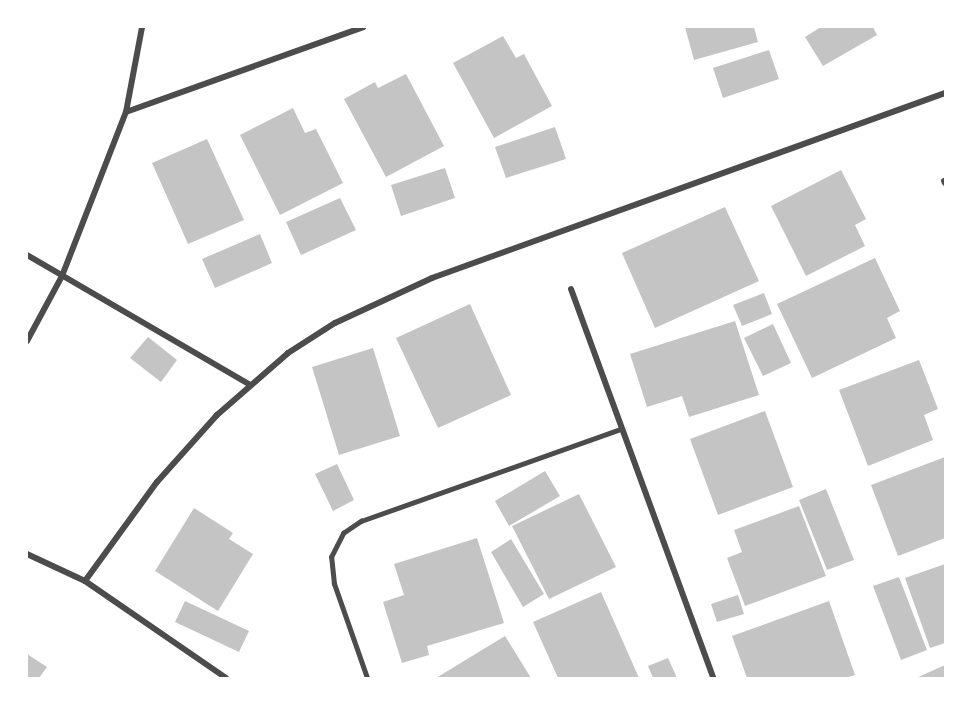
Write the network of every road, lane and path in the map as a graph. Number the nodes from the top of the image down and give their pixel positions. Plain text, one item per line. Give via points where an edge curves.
1 (142, 27) edge
2 (363, 27) edge
3 (945, 93) edge
4 (126, 112) junction
5 (27, 255) edge
6 (62, 276) junction
7 (571, 290) dead end
8 (27, 341) edge
9 (250, 385) junction
10 (621, 429) junction
11 (27, 554) edge
12 (85, 581) junction
13 (226, 678) edge
14 (367, 678) edge
15 (713, 678) edge

1 - 4 street
2 - 4 street
3 - 9 street via 432,278 335,323 288,353
4 - 6 street
5 - 6 street
6 - 8 street
6 - 9 street
7 - 10 street
9 - 12 street via 217,415 158,482
10 - 14 lane via 361,521 343,533 331,557 334,584
10 - 15 street
11 - 12 street
12 - 13 street

